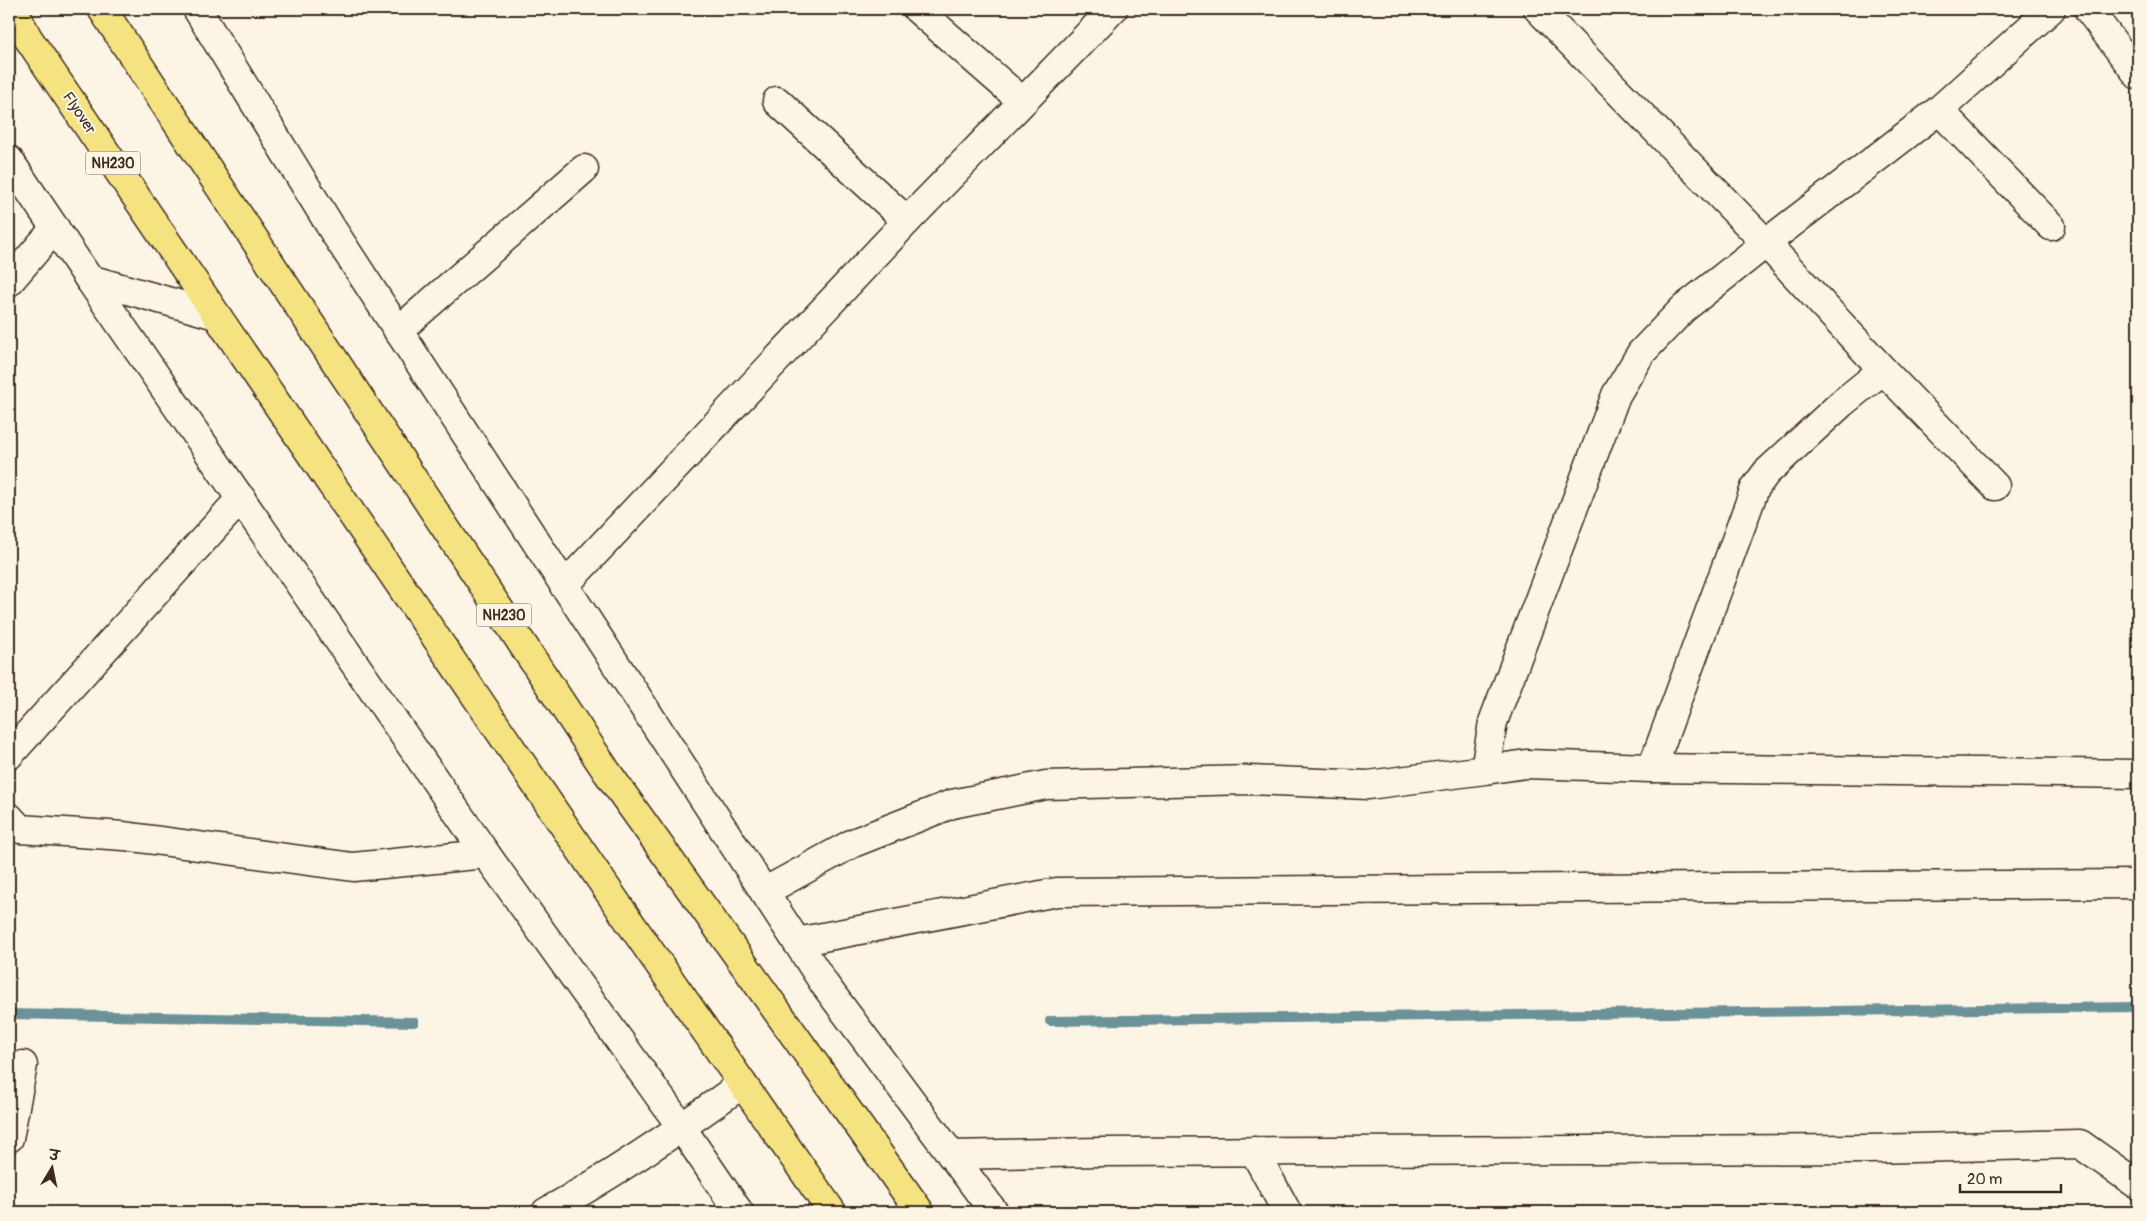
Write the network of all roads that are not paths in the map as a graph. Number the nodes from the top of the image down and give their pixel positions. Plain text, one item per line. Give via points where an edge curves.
1 (13, 9) edge
2 (102, 9) edge
3 (197, 9) edge
4 (917, 9) edge
5 (1113, 9) edge
6 (1538, 9) edge
7 (2051, 9) edge
8 (2088, 9) edge
9 (2138, 76) edge
10 (776, 101) dead end
11 (1022, 102) junction
12 (1939, 110) junction
13 (9, 160) edge
14 (584, 169) dead end
15 (907, 221) junction
16 (2051, 226) dead end
17 (54, 228) junction
18 (1766, 243) junction
19 (89, 279) junction
20 (9, 282) edge
21 (216, 314) junction
22 (398, 331) junction
23 (1883, 370) junction
24 (1995, 486) dead end
25 (242, 498) junction
26 (564, 586) junction
27 (9, 755) edge
28 (1652, 768) junction
29 (1485, 770) junction
30 (2138, 774) edge
31 (9, 817) edge
32 (486, 854) junction
33 (2138, 884) edge
34 (764, 892) junction
35 (797, 942) junction
36 (23, 1065) dead end
37 (742, 1084) junction
38 (682, 1128) junction
39 (9, 1138) edge
40 (1254, 1151) junction
41 (951, 1155) junction
42 (2138, 1185) edge
43 (546, 1212) edge
44 (739, 1212) edge
45 (832, 1212) edge
46 (920, 1212) edge
47 (994, 1212) edge
48 (1287, 1212) edge

1 - 21 highway, Flyover / NH230 via 28,38
2 - 46 highway, NH230 via 607,772
3 - 22 street
4 - 11 street
5 - 11 street
6 - 18 street
7 - 12 street
8 - 9 street
10 - 15 street
11 - 15 street
12 - 16 street
12 - 18 street
13 - 17 street
14 - 22 street
15 - 26 street
17 - 19 street
17 - 20 street
18 - 23 street
18 - 29 street via 1684,310 1653,340 1641,353 1616,395 1493,722
19 - 21 street
19 - 25 street
21 - 37 highway, NH230
22 - 26 street
23 - 24 street
23 - 28 street via 1800,441 1755,488
25 - 27 street
25 - 32 street
26 - 34 street
28 - 29 street via 1536,764
28 - 30 street
29 - 34 street via 1368,785 1250,780 1046,784 952,804 853,842
31 - 32 street via 20,829 124,836 353,867
32 - 38 street
33 - 35 street via 1057,892
34 - 35 street
35 - 41 street via 824,986
36 - 39 street
37 - 38 street
37 - 45 highway, NH230
38 - 43 street via 602,1181
38 - 44 street
40 - 41 street
40 - 42 street via 1860,1149 2080,1144
40 - 48 street
41 - 47 street

